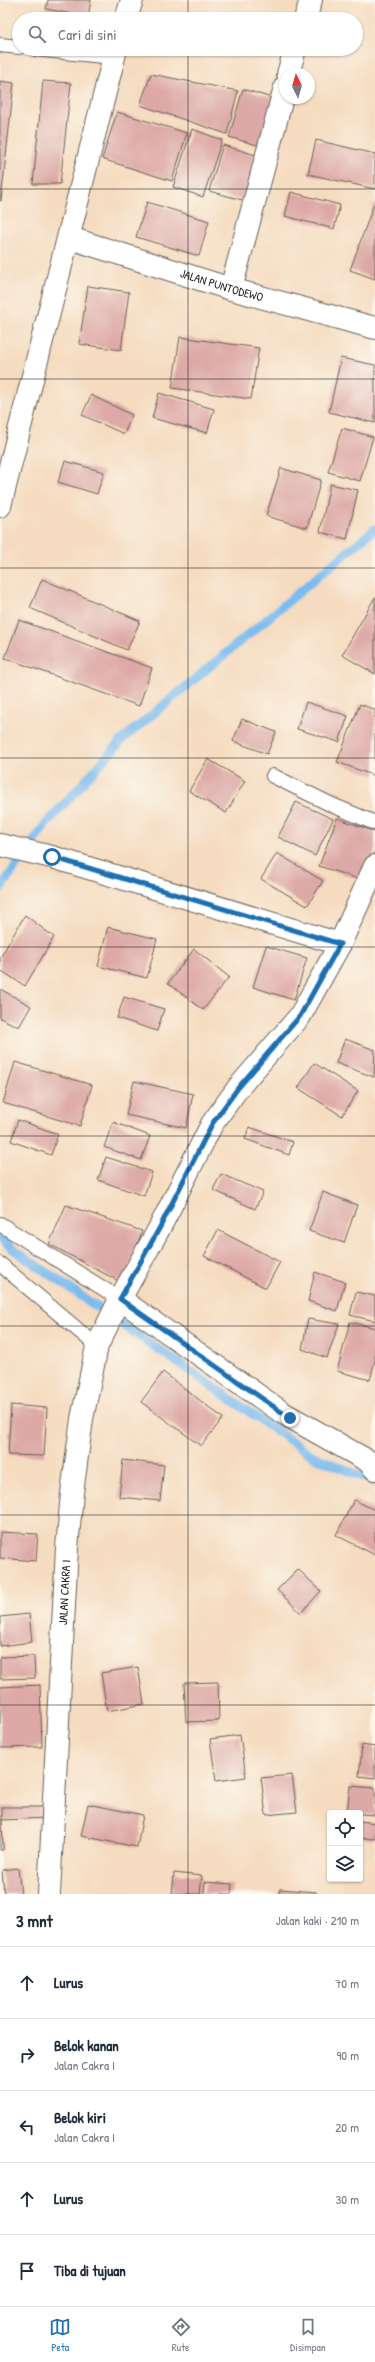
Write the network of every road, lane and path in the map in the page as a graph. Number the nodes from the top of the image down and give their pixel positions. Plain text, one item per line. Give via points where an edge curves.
1 (132, 0) edge
2 (311, 0) edge
3 (128, 12) edge
4 (307, 12) edge
5 (0, 45) edge
6 (12, 46) edge
7 (114, 56) edge
8 (293, 56) edge
9 (290, 68) edge
10 (280, 104) edge
11 (70, 238) junction
12 (231, 289) junction
13 (375, 328) edge
14 (0, 506) edge
15 (273, 776) dead end
16 (375, 823) edge
17 (3, 846) edge
18 (375, 866) edge
19 (340, 944) junction
20 (0, 1224) edge
21 (0, 1264) edge
22 (118, 1303) junction
23 (100, 1340) junction
24 (375, 1469) edge
25 (49, 1894) edge

1 - 3 street
2 - 4 street
5 - 6 lane
7 - 11 street
8 - 9 street
10 - 12 street
11 - 12 street, JALAN PUNTODEWO
11 - 14 street
12 - 13 street, JALAN PUNTODEWO
15 - 16 lane
17 - 19 street via 52,857
18 - 19 street, JALAN CAKRA I
19 - 22 street, JALAN CAKRA I via 300,1016 238,1088 212,1124
20 - 22 lane
21 - 23 lane
22 - 23 street, JALAN CAKRA I
22 - 24 street via 283,1413 368,1461
23 - 25 street, JALAN CAKRA I via 82,1420 72,1493

